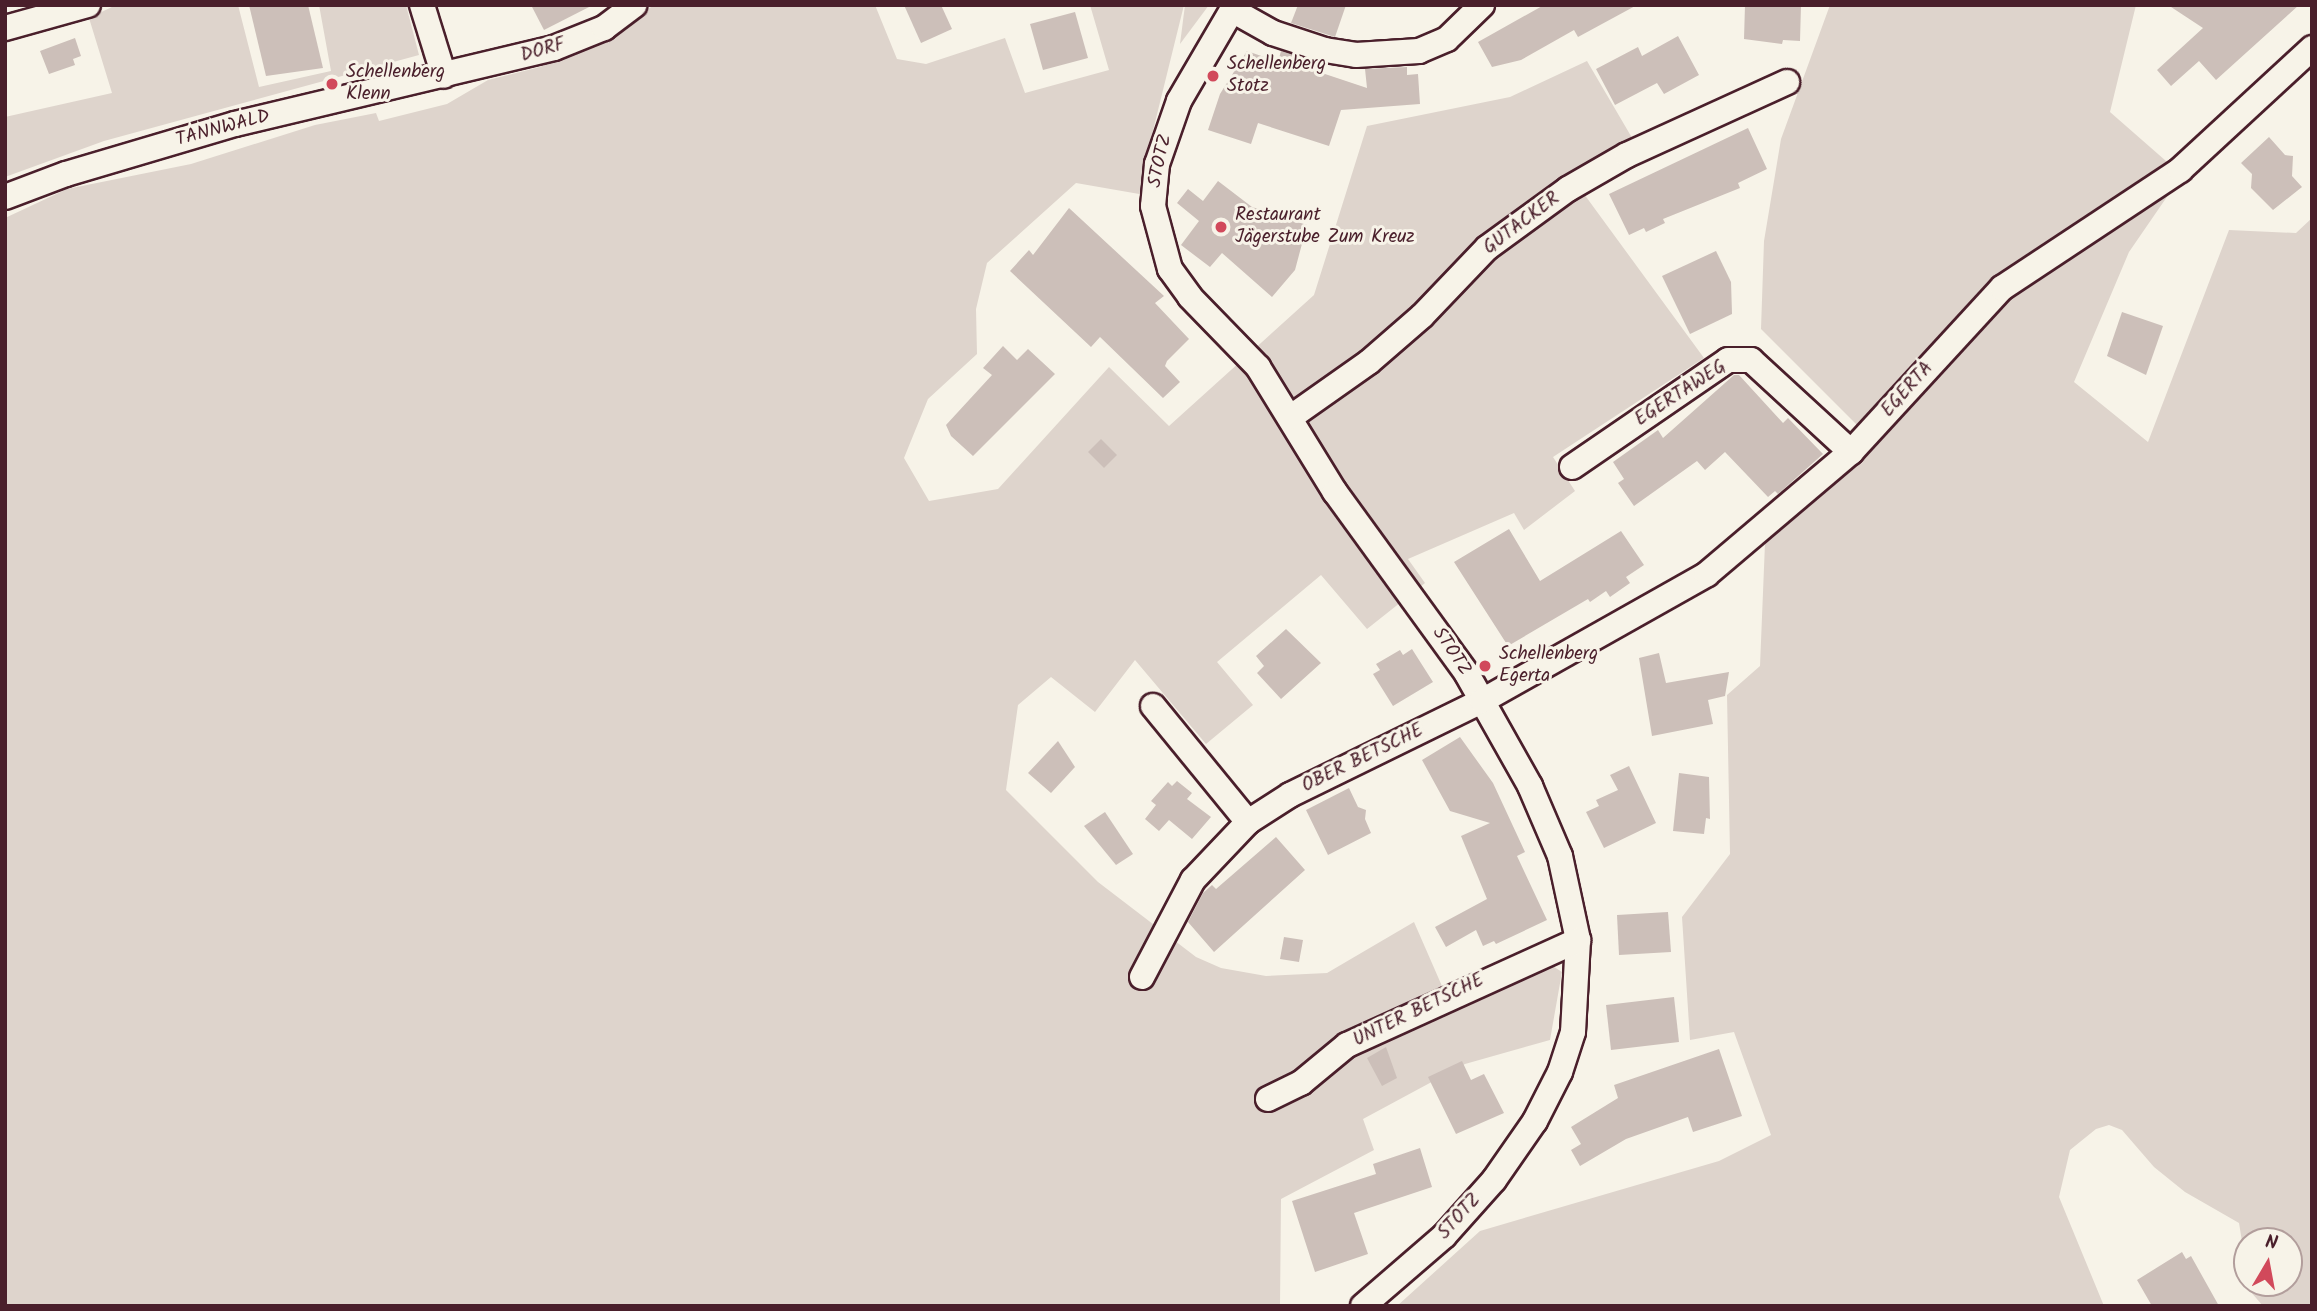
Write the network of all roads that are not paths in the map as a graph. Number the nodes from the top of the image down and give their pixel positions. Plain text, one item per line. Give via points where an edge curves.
1 (88, 5) edge
2 (422, 5) edge
3 (634, 5) edge
4 (1482, 5) edge
5 (1233, 7) edge
6 (5, 28) edge
7 (2312, 48) edge
8 (444, 76) junction
9 (1787, 82) dead end
10 (5, 197) edge
11 (1291, 417) junction
12 (1851, 452) junction
13 (1572, 467) dead end
14 (1482, 701) junction
15 (1153, 706) dead end
16 (1248, 822) junction
17 (1578, 940) junction
18 (1142, 977) dead end
19 (1268, 1099) dead end
20 (1363, 1306) edge

1 - 6 street
2 - 8 street
3 - 8 street, DORF via 572,43
4 - 5 street via 1447,39 1419,51 1356,55 1273,33
5 - 11 street, STOTZ via 1194,72 1165,134 1153,206 1170,269 1258,367
7 - 12 street, EGERTA via 2180,170 2001,288
8 - 10 street, TANNWALD via 235,124
9 - 11 street, GUTACKER via 1627,155 1568,189 1487,248 1422,316 1369,362
11 - 14 street, STOTZ via 1335,492 1441,636
12 - 13 street, EGERTAWEG via 1751,360 1728,360
12 - 14 street, EGERTA via 1707,574
14 - 16 street, OBER BETSCHE via 1290,795
14 - 17 street, STOTZ via 1530,786 1560,856
15 - 16 street
16 - 18 street, OBER BETSCHE via 1193,880
17 - 19 street, UNTER BETSCHE via 1347,1045 1301,1083
17 - 20 street, STOTZ via 1573,1032 1560,1072 1535,1121 1494,1180 1444,1236

